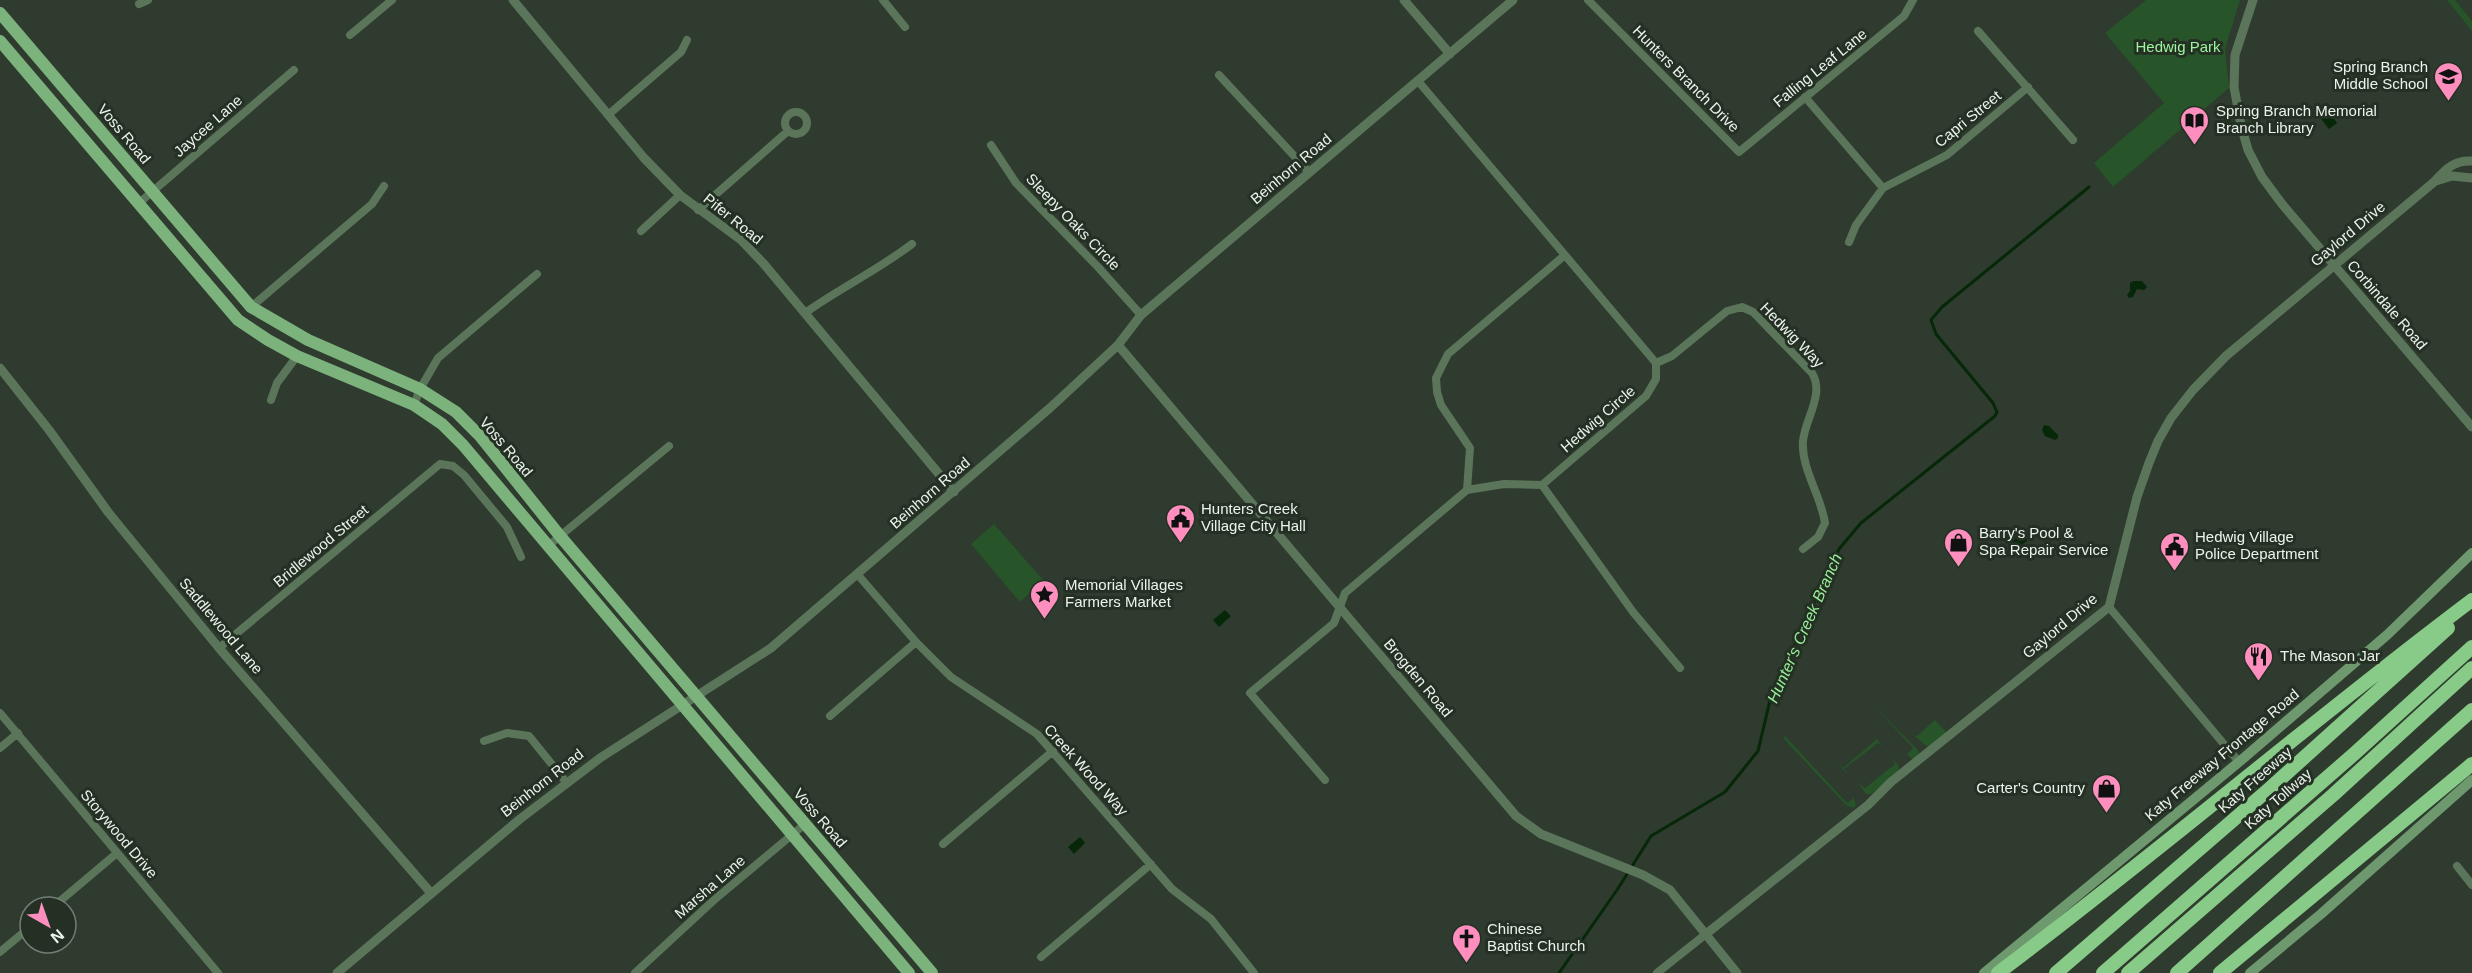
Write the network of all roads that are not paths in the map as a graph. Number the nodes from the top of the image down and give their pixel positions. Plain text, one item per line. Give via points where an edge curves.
1 (148, 0) edge
2 (392, 0) edge
3 (513, 0) edge
4 (883, 0) edge
5 (1404, 0) edge
6 (1513, 0) edge
7 (1588, 0) edge
8 (1913, 0) edge
9 (2253, 0) edge
10 (140, 4) dead end
11 (0, 13) edge
12 (905, 27) dead end
13 (1978, 31) dead end
14 (350, 35) dead end
15 (687, 40) dead end
16 (0, 41) edge
17 (1450, 54) junction
18 (294, 70) dead end
19 (1219, 75) dead end
20 (1418, 81) junction
21 (2028, 87) junction
22 (1806, 97) junction
23 (82, 108) junction
24 (608, 115) junction
25 (67, 120) junction
26 (788, 131) dead end
27 (2073, 140) dead end
28 (991, 145) dead end
29 (1739, 152) joint
30 (2472, 161) edge
31 (1310, 172) junction
32 (2472, 178) edge
33 (2434, 182) junction
34 (384, 186) dead end
35 (1883, 188) junction
36 (152, 191) junction
37 (680, 195) junction
38 (139, 203) junction
39 (698, 210) junction
40 (641, 231) dead end
41 (1849, 242) dead end
42 (912, 244) dead end
43 (1565, 255) junction
44 (2334, 265) junction
45 (537, 273) dead end
46 (232, 287) junction
47 (219, 299) junction
48 (251, 307) junction
49 (805, 313) junction
50 (1141, 315) junction
51 (1118, 345) junction
52 (297, 356) junction
53 (1656, 363) junction
54 (0, 368) edge
55 (420, 388) junction
56 (271, 400) dead end
57 (414, 405) junction
58 (2472, 427) edge
59 (669, 446) dead end
60 (1542, 485) junction
61 (1467, 490) junction
62 (954, 492) junction
63 (560, 536) junction
64 (548, 546) junction
65 (1803, 549) dead end
66 (2472, 554) edge
67 (521, 557) dead end
68 (858, 575) junction
69 (2472, 600) edge
70 (1339, 606) junction
71 (2472, 606) edge
72 (2109, 607) junction
73 (916, 642) junction
74 (2472, 647) edge
75 (219, 648) junction
76 (1680, 668) dead end
77 (2472, 668) edge
78 (697, 697) junction
79 (685, 705) junction
80 (2472, 710) edge
81 (0, 713) edge
82 (830, 716) dead end
83 (18, 734) junction
84 (484, 741) dead end
85 (0, 748) edge
86 (1053, 751) junction
87 (2239, 762) junction
88 (2472, 764) edge
89 (1325, 780) dead end
90 (2472, 780) edge
91 (567, 783) junction
92 (805, 824) junction
93 (793, 833) junction
94 (943, 844) dead end
95 (117, 853) junction
96 (1151, 864) junction
97 (2457, 866) dead end
98 (2472, 885) edge
99 (432, 893) junction
100 (67, 895) edge
101 (1706, 934) junction
102 (18, 937) edge
103 (0, 952) edge
104 (1041, 957) dead end
105 (212, 966) junction
106 (204, 973) edge
107 (219, 973) edge
108 (337, 973) edge
109 (635, 973) edge
110 (909, 973) edge
111 (932, 973) edge
112 (1254, 973) edge
113 (1657, 973) edge
114 (1737, 973) edge
115 (1984, 973) edge
116 (1998, 973) edge
117 (2056, 973) edge
118 (2103, 973) edge
119 (2128, 973) edge
120 (2177, 973) edge
121 (2220, 973) edge
122 (2250, 973) edge

1 - 10 street
2 - 14 street
3 - 24 street, Pifer Road
4 - 12 street
5 - 17 street
6 - 17 street, Beinhorn Road
7 - 29 street, Hunters Branch Drive
8 - 22 street, Falling Leaf Lane via 1904,16
9 - 44 street, Corbindale Road via 2235,55 2233,74 2248,150 2268,186
11 - 23 main road, Voss Road
13 - 21 street
15 - 24 street via 681,52
16 - 25 main road, Voss Road
17 - 20 street, Beinhorn Road
18 - 36 street, Jaycee Lane
19 - 31 street
20 - 31 street, Beinhorn Road
20 - 43 street
21 - 27 street
21 - 35 street, Capri Street via 1947,155
22 - 29 street, Falling Leaf Lane
22 - 35 street
23 - 25 main road
23 - 36 main road, Voss Road
24 - 37 street, Pifer Road
25 - 38 main road, Voss Road
26 - 39 street
28 - 50 street, Sleepy Oaks Circle via 1016,183
30 - 33 street, Gaylord Drive via 2460,160 2449,166
31 - 50 street, Beinhorn Road
32 - 33 street via 2452,176
33 - 44 street, Gaylord Drive
34 - 48 street via 372,204
35 - 41 street, Capri Street via 1864,212
36 - 38 street, Jaycee Lane
36 - 46 main road, Voss Road
37 - 39 street, Pifer Road
37 - 40 street
38 - 47 main road, Voss Road
39 - 49 street, Pifer Road via 741,240
42 - 49 street
43 - 53 street
43 - 61 street via 1448,354 1441,366 1436,378 1441,405 1470,448
44 - 58 street, Corbindale Road
44 - 72 street, Gaylord Drive via 2226,356 2171,418 2137,497
45 - 55 street via 438,358
46 - 47 main road
46 - 48 main road, Voss Road
47 - 52 main road, Voss Road via 238,320
48 - 55 main road, Voss Road via 308,340
49 - 62 street, Pifer Road
50 - 51 street, Beinhorn Road
51 - 62 street, Beinhorn Road
51 - 70 street, Brogden Road
52 - 56 street via 277,382
52 - 57 main road, Voss Road
53 - 60 street, Hedwig Circle via 1656,379 1646,396
53 - 65 street, Hedwig Way via 1672,356 1727,311 1742,307 1753,312 1812,373 1817,393 1804,430 1804,459 1825,523 1818,537
54 - 75 street, Saddlewood Lane via 108,512
55 - 57 street
55 - 63 main road, Voss Road via 456,412 480,436
57 - 64 main road, Voss Road via 463,445
59 - 63 street
60 - 61 street via 1504,484
60 - 76 street via 1633,612
61 - 70 street via 1345,593
62 - 68 street, Beinhorn Road
63 - 64 street
63 - 78 main road, Voss Road
64 - 79 main road, Voss Road
66 - 87 main road, Katy Freeway Frontage Road via 2394,629
67 - 75 street, Bridlewood Street via 507,526 464,475 453,465 441,464
68 - 73 street, Creek Wood Way
68 - 78 street, Beinhorn Road via 771,648
69 - 116 highway
70 - 89 street via 1334,623 1251,693
70 - 101 street, Brogden Road via 1516,816 1541,834 1643,875 1670,890
71 - 117 highway, Katy Freeway via 2268,790
72 - 87 street
72 - 101 street, Gaylord Drive
73 - 82 street
73 - 86 street, Creek Wood Way via 951,677 1019,720
74 - 118 highway, Katy Tollway
75 - 99 street, Saddlewood Lane
77 - 119 highway
78 - 79 street, Beinhorn Road
78 - 92 main road, Voss Road
79 - 91 street, Beinhorn Road
79 - 93 main road, Voss Road
80 - 120 highway
81 - 83 street, Storywood Drive
83 - 85 street
83 - 95 street, Storywood Drive
84 - 91 street via 507,733 529,736
86 - 94 street
86 - 96 street, Creek Wood Way
87 - 115 main road, Katy Freeway Frontage Road
88 - 121 highway
90 - 122 main road
91 - 99 street, Beinhorn Road
92 - 93 street, Marsha Lane
92 - 111 main road, Voss Road
93 - 109 street, Marsha Lane
93 - 110 main road, Voss Road
95 - 100 street
95 - 105 street, Storywood Drive
96 - 104 street
96 - 112 street, Creek Wood Way via 1172,889 1211,919
97 - 98 street
99 - 108 street, Beinhorn Road
101 - 113 street, Gaylord Drive
101 - 114 street, Brogden Road
102 - 103 street
105 - 106 street
105 - 107 street, Storywood Drive

